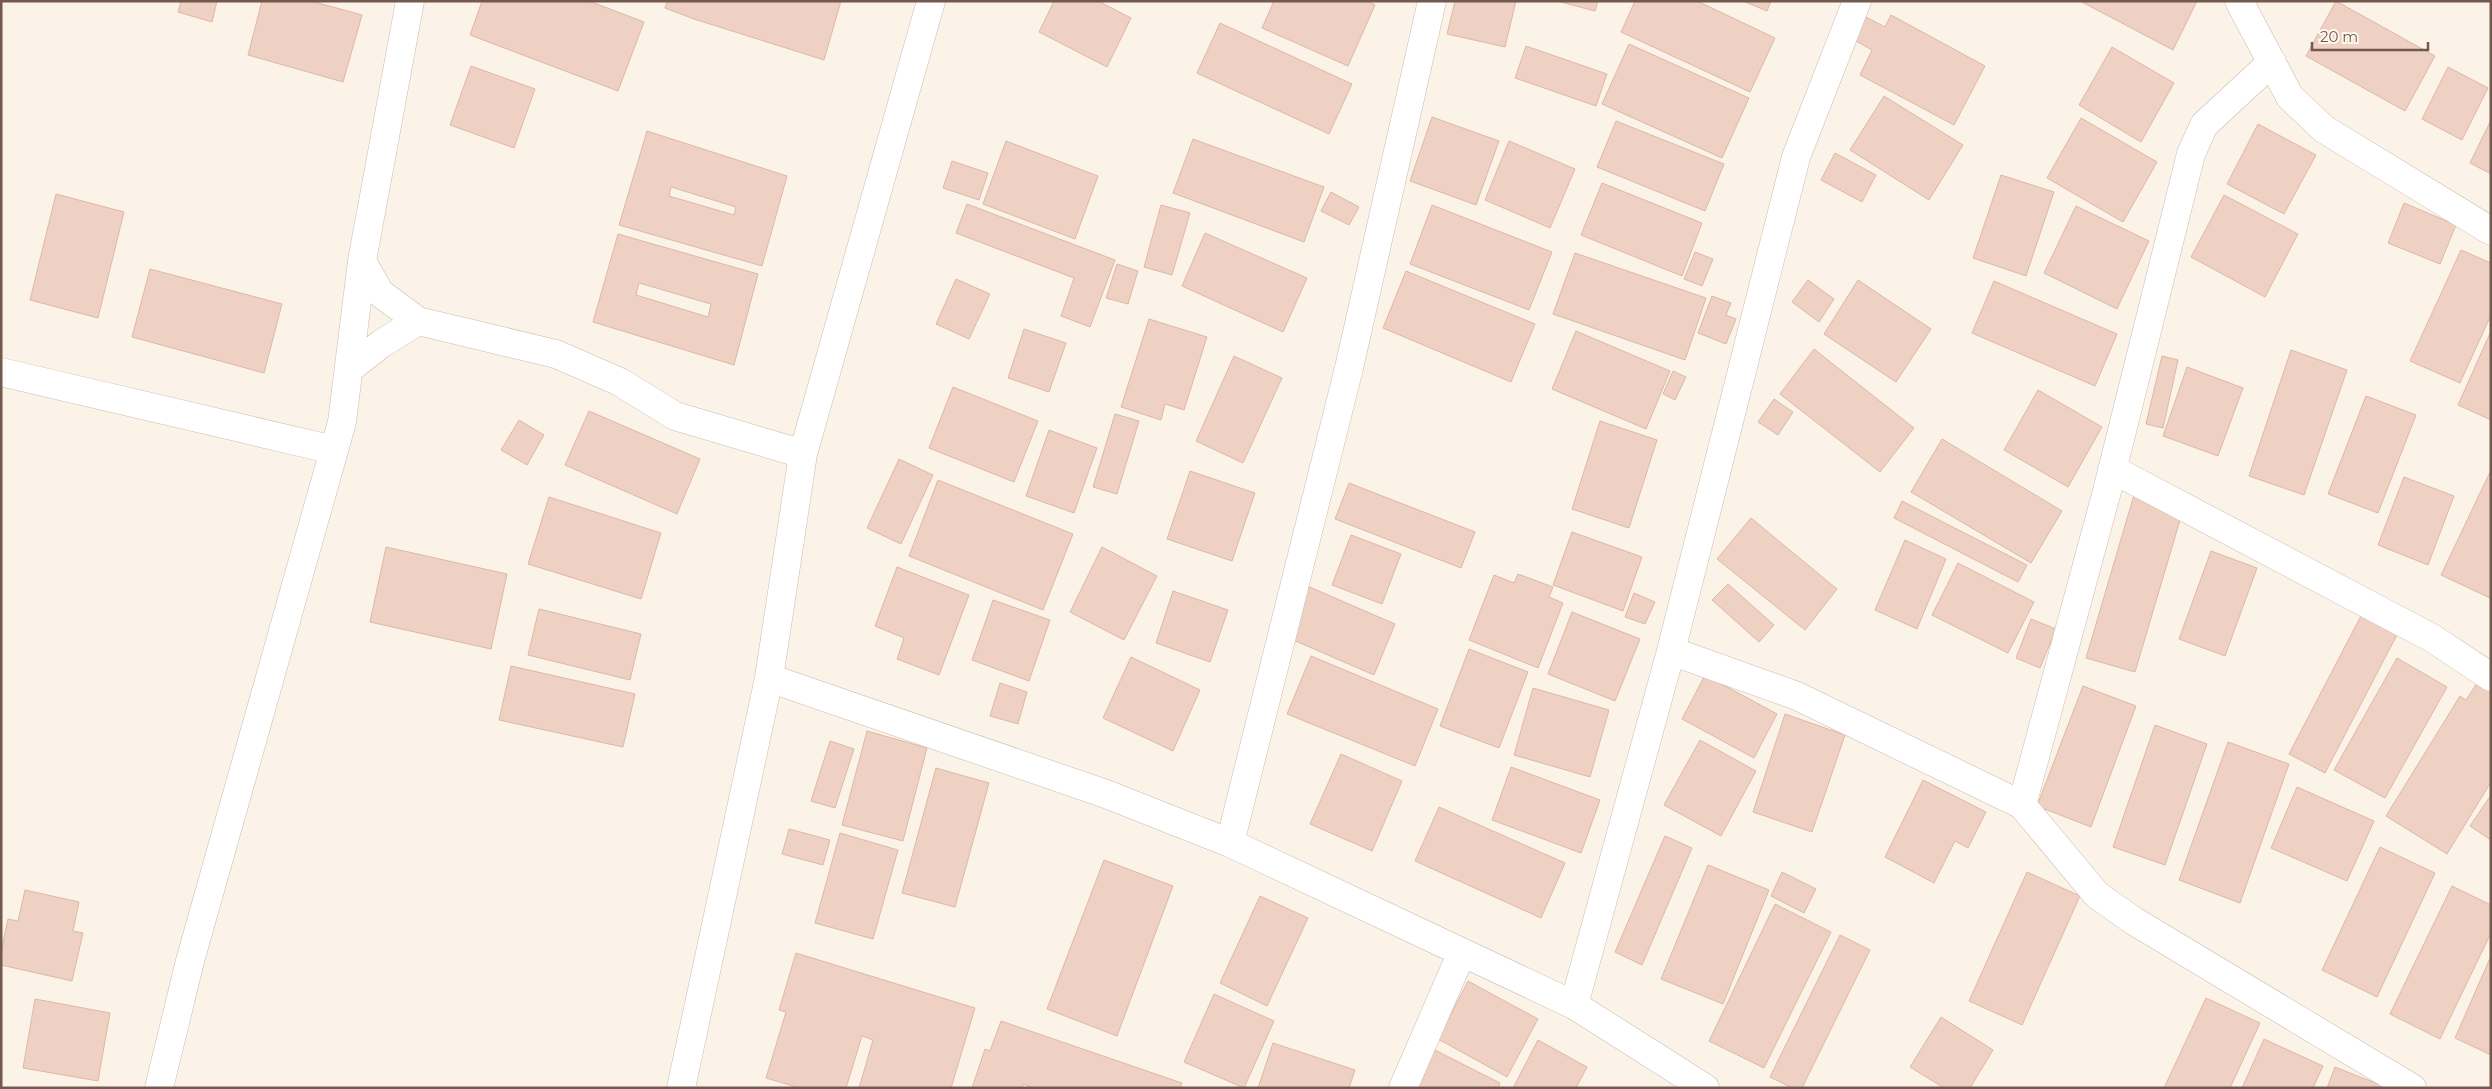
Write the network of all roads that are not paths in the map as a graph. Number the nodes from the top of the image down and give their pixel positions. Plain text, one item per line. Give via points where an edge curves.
1 (410, 1) edge
2 (932, 1) edge
3 (1432, 1) edge
4 (1857, 1) edge
5 (2239, 1) edge
6 (2272, 62) junction
7 (2491, 231) edge
8 (362, 261) junction
9 (418, 321) junction
10 (349, 369) junction
11 (1, 372) edge
12 (334, 450) junction
13 (803, 454) junction
14 (2112, 469) junction
15 (1671, 651) junction
16 (2491, 677) edge
17 (769, 678) junction
18 (2022, 805) junction
19 (1230, 843) junction
20 (1462, 952) junction
21 (1574, 1005) junction
22 (158, 1088) edge
23 (681, 1088) edge
24 (1403, 1088) edge
25 (1705, 1088) edge
26 (2412, 1088) edge

1 - 8 street
2 - 13 street
3 - 19 street via 1349,368
4 - 15 street via 1796,157
5 - 6 street
6 - 7 street via 2290,97 2324,129
6 - 14 street via 2204,125 2192,154
8 - 9 street via 380,293
8 - 10 street
9 - 10 street
9 - 13 street via 556,354 620,382 675,416
10 - 12 street via 342,422
11 - 12 street
12 - 22 street via 190,961
13 - 17 street
14 - 16 street via 2432,638
14 - 18 street
15 - 18 street via 1797,696
15 - 21 street
17 - 19 street via 1106,794
17 - 23 street
18 - 26 street via 2096,895
19 - 20 street
20 - 21 street
20 - 24 street
21 - 25 street

